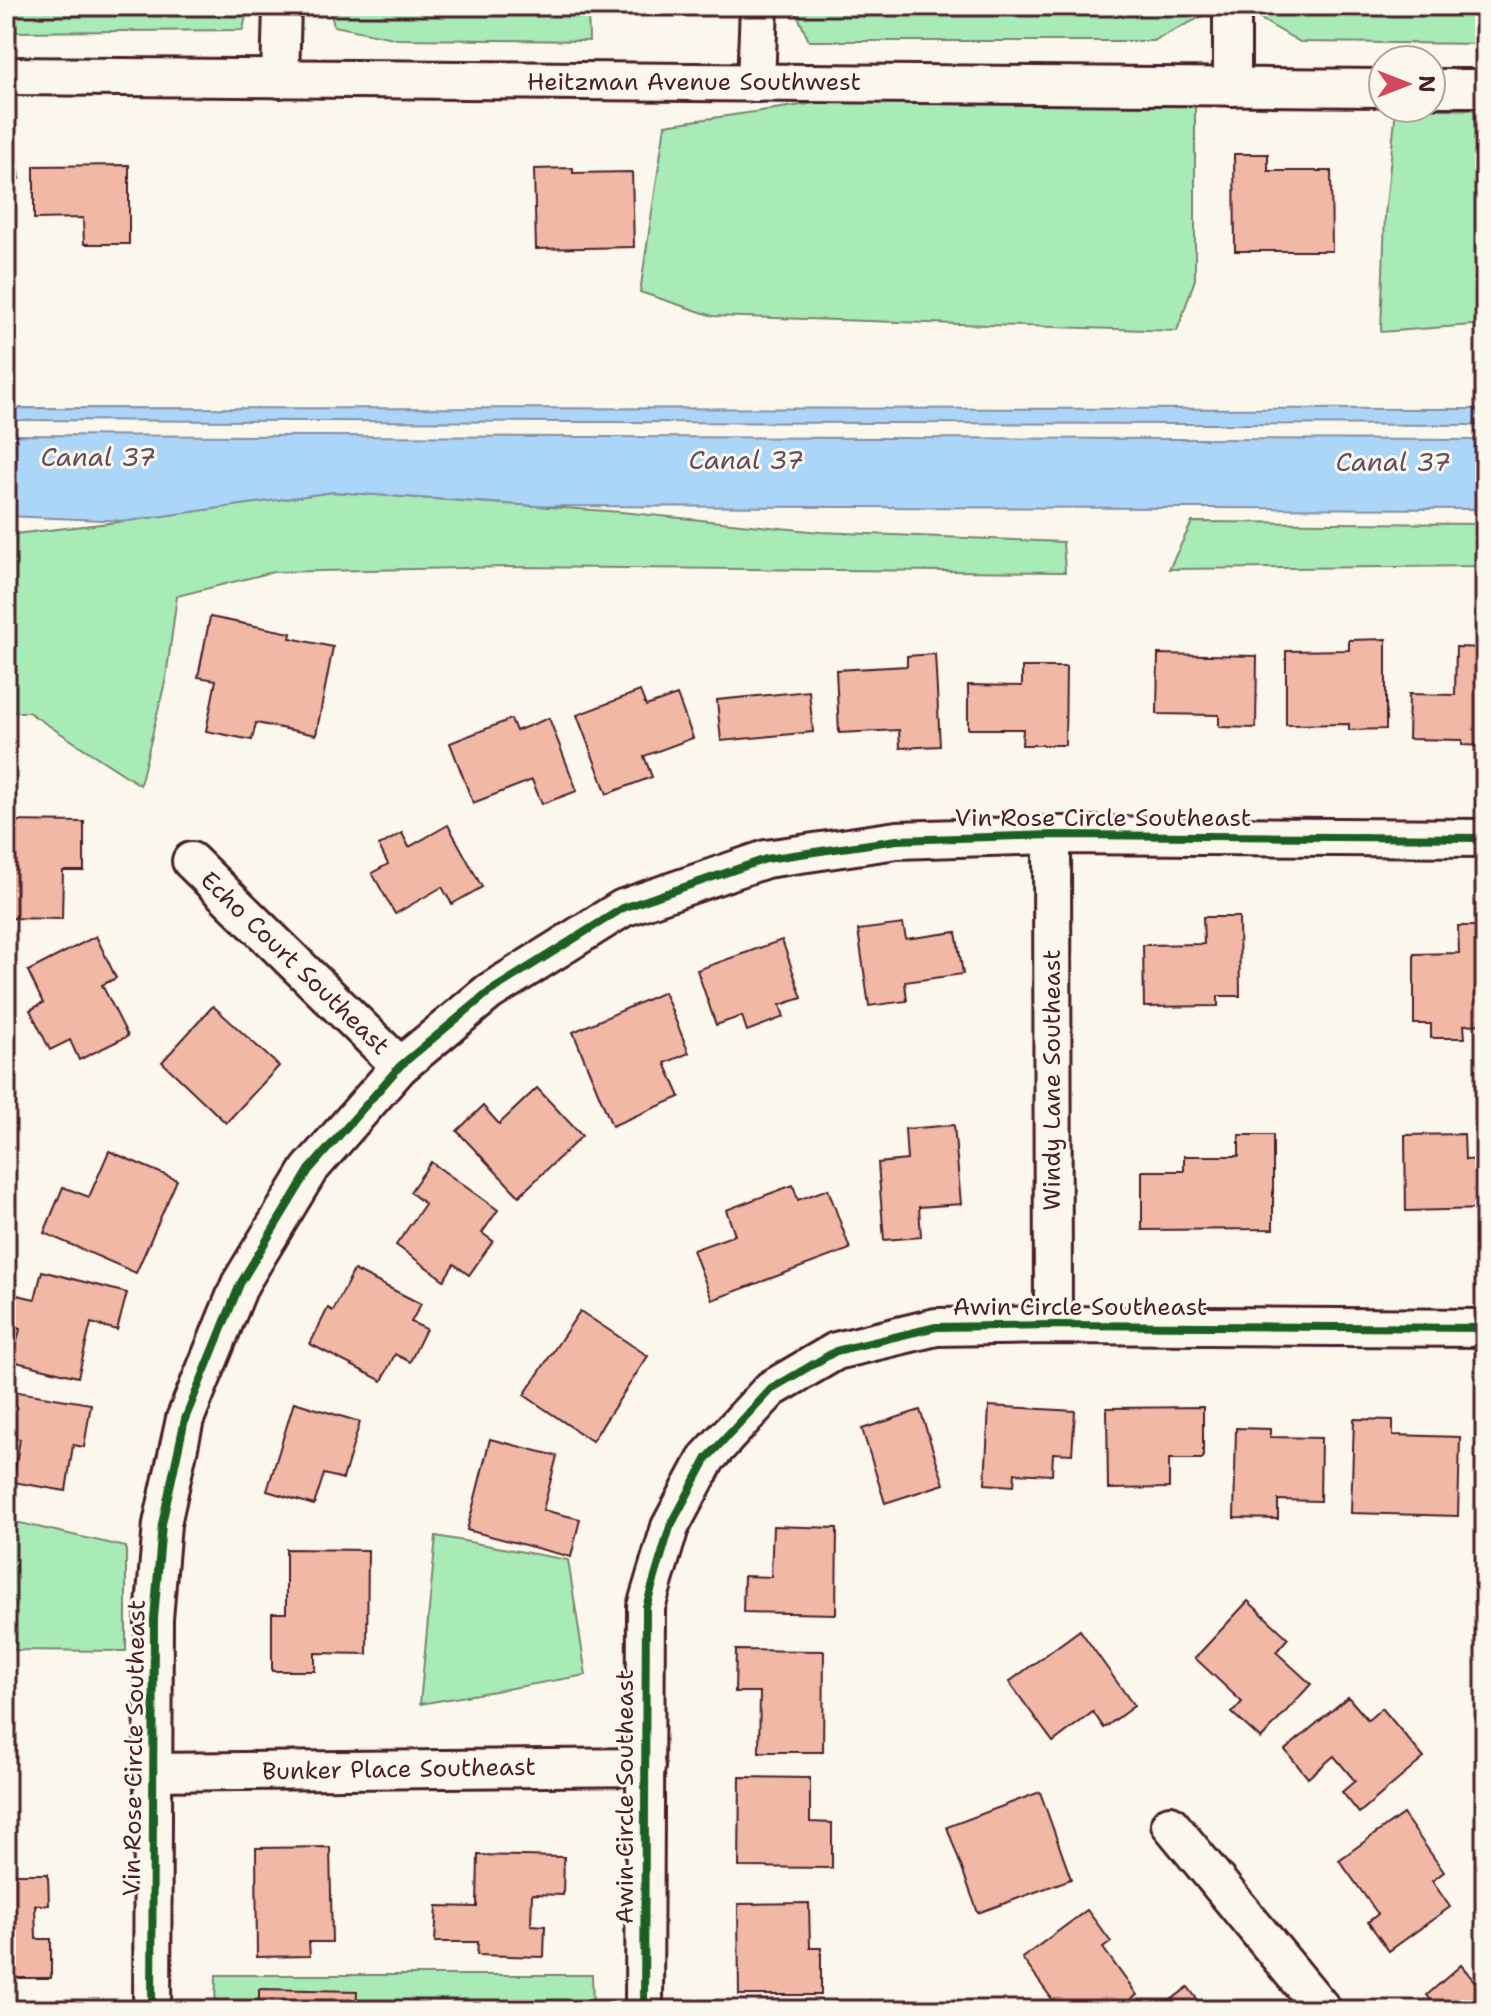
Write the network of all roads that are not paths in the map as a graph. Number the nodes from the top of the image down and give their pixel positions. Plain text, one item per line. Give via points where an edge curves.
1 (282, 6) edge
2 (759, 6) edge
3 (1232, 6) edge
4 (6, 76) edge
5 (280, 79) junction
6 (756, 83) junction
7 (1232, 87) junction
8 (1367, 88) edge
9 (1447, 88) edge
10 (1485, 88) edge
11 (1052, 835) junction
12 (1485, 838) edge
13 (191, 861) dead end
14 (400, 1066) junction
15 (1053, 1325) junction
16 (1485, 1328) edge
17 (646, 1767) junction
18 (152, 1772) junction
19 (1170, 1824) dead end
20 (152, 2010) edge
21 (644, 2010) edge
22 (1323, 2010) edge

1 - 5 street
2 - 6 street
3 - 7 street
4 - 5 street, Heitzman Avenue Southwest
5 - 6 street, Heitzman Avenue Southwest
6 - 7 street, Heitzman Avenue Southwest
7 - 8 street, Heitzman Avenue Southwest
9 - 10 street
11 - 12 street, Vin Rose Circle Southeast
11 - 14 street, Vin Rose Circle Southeast via 897,840 766,859 623,908 489,992
11 - 15 street, Windy Lane Southeast
13 - 14 street, Echo Court Southeast
14 - 18 street, Vin Rose Circle Southeast via 309,1170 240,1284 185,1419 162,1524 154,1619
15 - 16 street, Awin Circle Southeast
15 - 17 street, Awin Circle Southeast via 936,1327 836,1351 771,1389 707,1458 670,1527 646,1607
17 - 18 street, Bunker Place Southeast
17 - 21 street, Awin Circle Southeast
18 - 20 street, Vin Rose Circle Southeast
19 - 22 street

